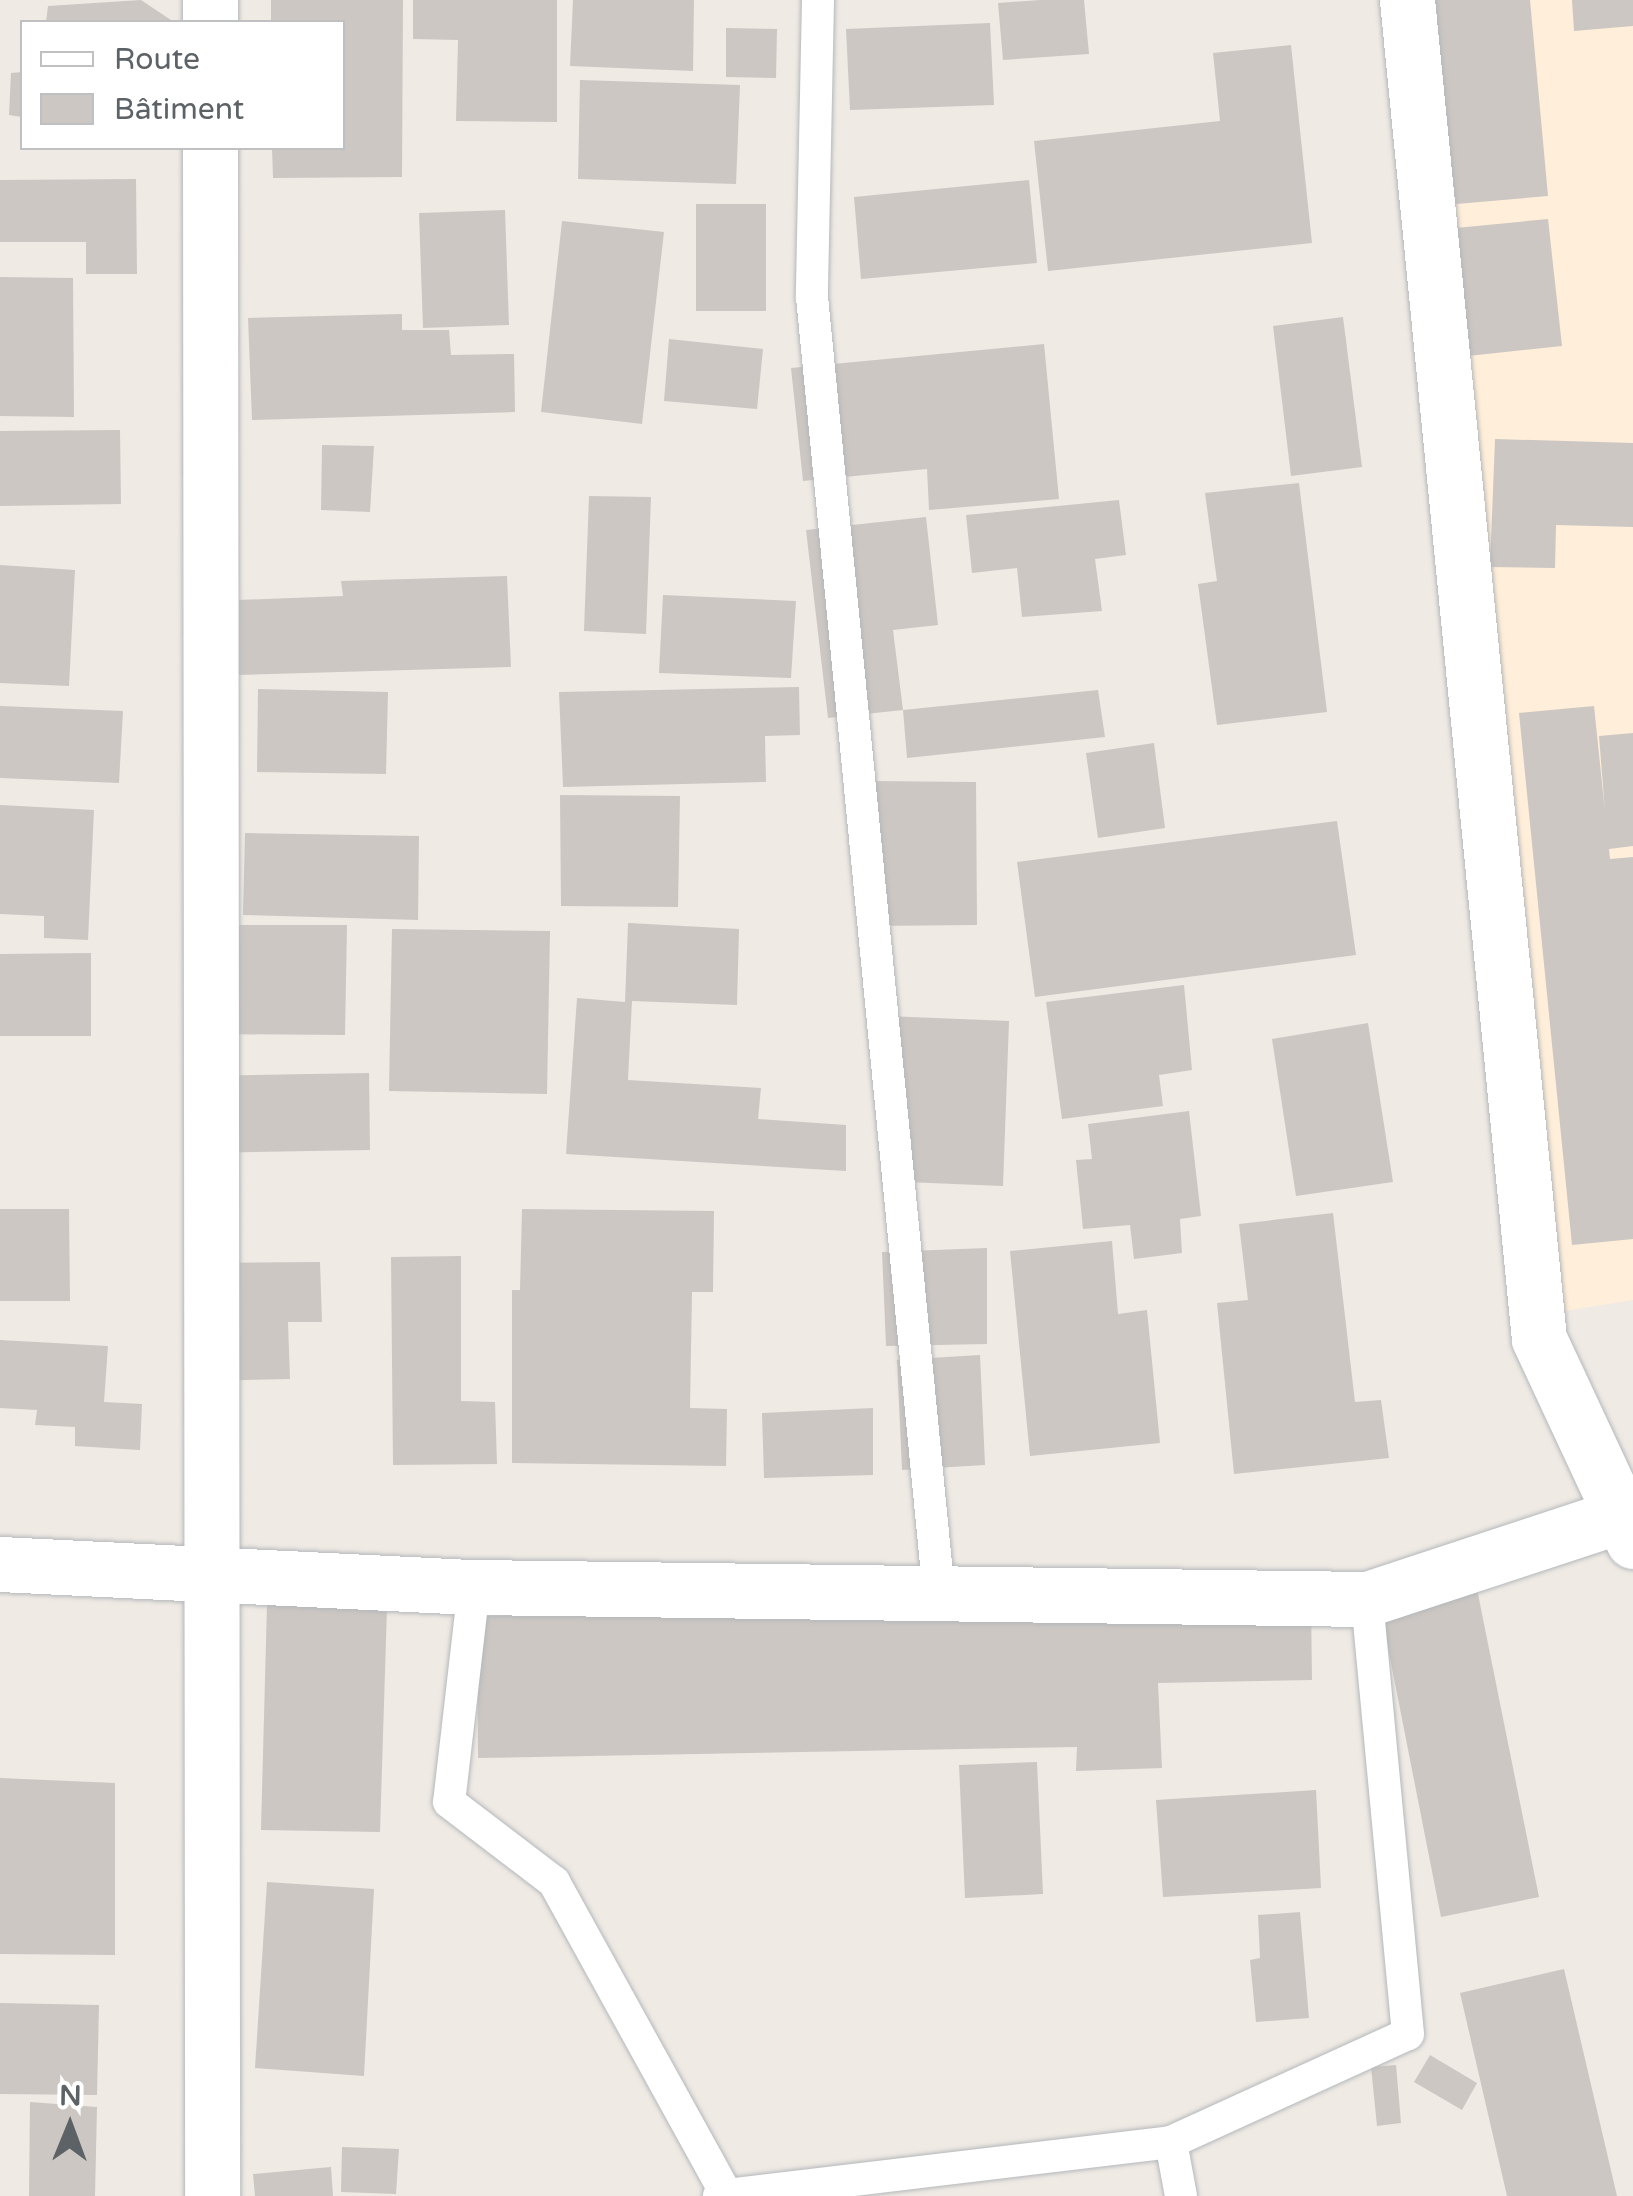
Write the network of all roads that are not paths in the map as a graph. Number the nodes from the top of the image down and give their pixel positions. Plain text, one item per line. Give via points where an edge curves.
1 (818, 0) edge
2 (1407, 0) edge
3 (210, 150) edge
4 (1631, 1520) edge
5 (0, 1564) edge
6 (212, 1576) junction
7 (474, 1587) junction
8 (939, 1594) junction
9 (1367, 1599) junction
10 (1171, 2142) junction
11 (722, 2194) edge
12 (212, 2196) edge
13 (1181, 2196) edge

1 - 8 lane via 812,297
2 - 4 street via 1539,1339
3 - 6 street
4 - 9 street
5 - 6 street
6 - 7 street
6 - 12 street
7 - 8 street
7 - 11 lane via 449,1802 554,1882
8 - 9 street
9 - 10 lane via 1408,2034
10 - 11 lane
10 - 13 lane

